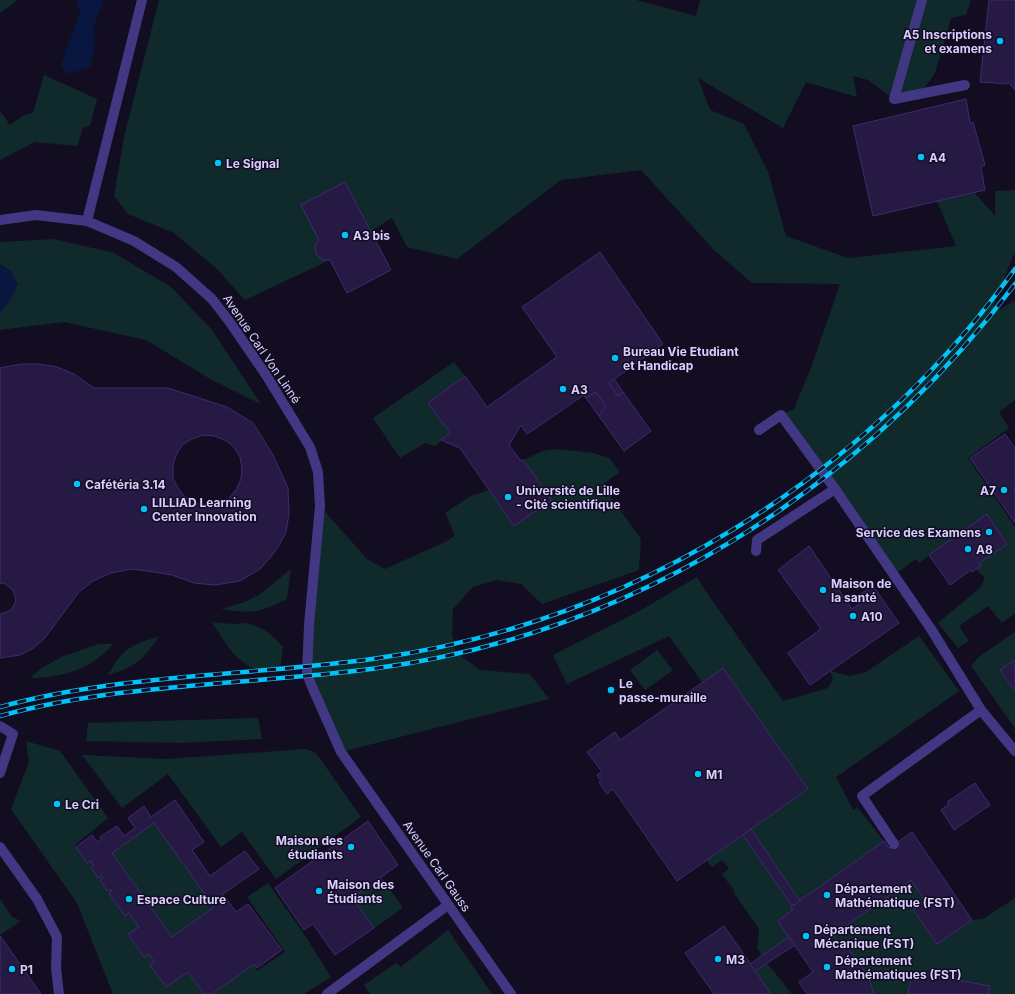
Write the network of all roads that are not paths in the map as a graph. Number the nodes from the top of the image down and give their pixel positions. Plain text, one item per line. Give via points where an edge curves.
1 (142, 0) edge
2 (922, 0) edge
3 (965, 85) dead end
4 (0, 220) edge
5 (87, 221) junction
6 (759, 430) dead end
7 (835, 489) junction
8 (756, 551) dead end
9 (981, 710) junction
10 (0, 726) edge
11 (1015, 751) edge
12 (341, 752) joint
13 (0, 774) edge
14 (894, 844) dead end
15 (0, 847) edge
16 (448, 905) junction
17 (59, 994) edge
18 (327, 994) edge
19 (511, 994) edge

1 - 5 street
2 - 3 street via 894,100
4 - 5 street, Avenue Carl Von Linné via 36,215
5 - 12 street, Avenue Carl Von Linné via 134,241 176,267 212,299 266,375 310,446 318,472 320,506 307,674
6 - 7 street via 781,414
7 - 8 street via 757,540
7 - 9 street via 931,629
9 - 11 street
9 - 14 street via 862,796
10 - 13 street via 13,734
12 - 16 street, Avenue Carl Gauss
15 - 17 street via 37,899 57,937 56,968
16 - 18 street
16 - 19 street, Avenue Carl Gauss

